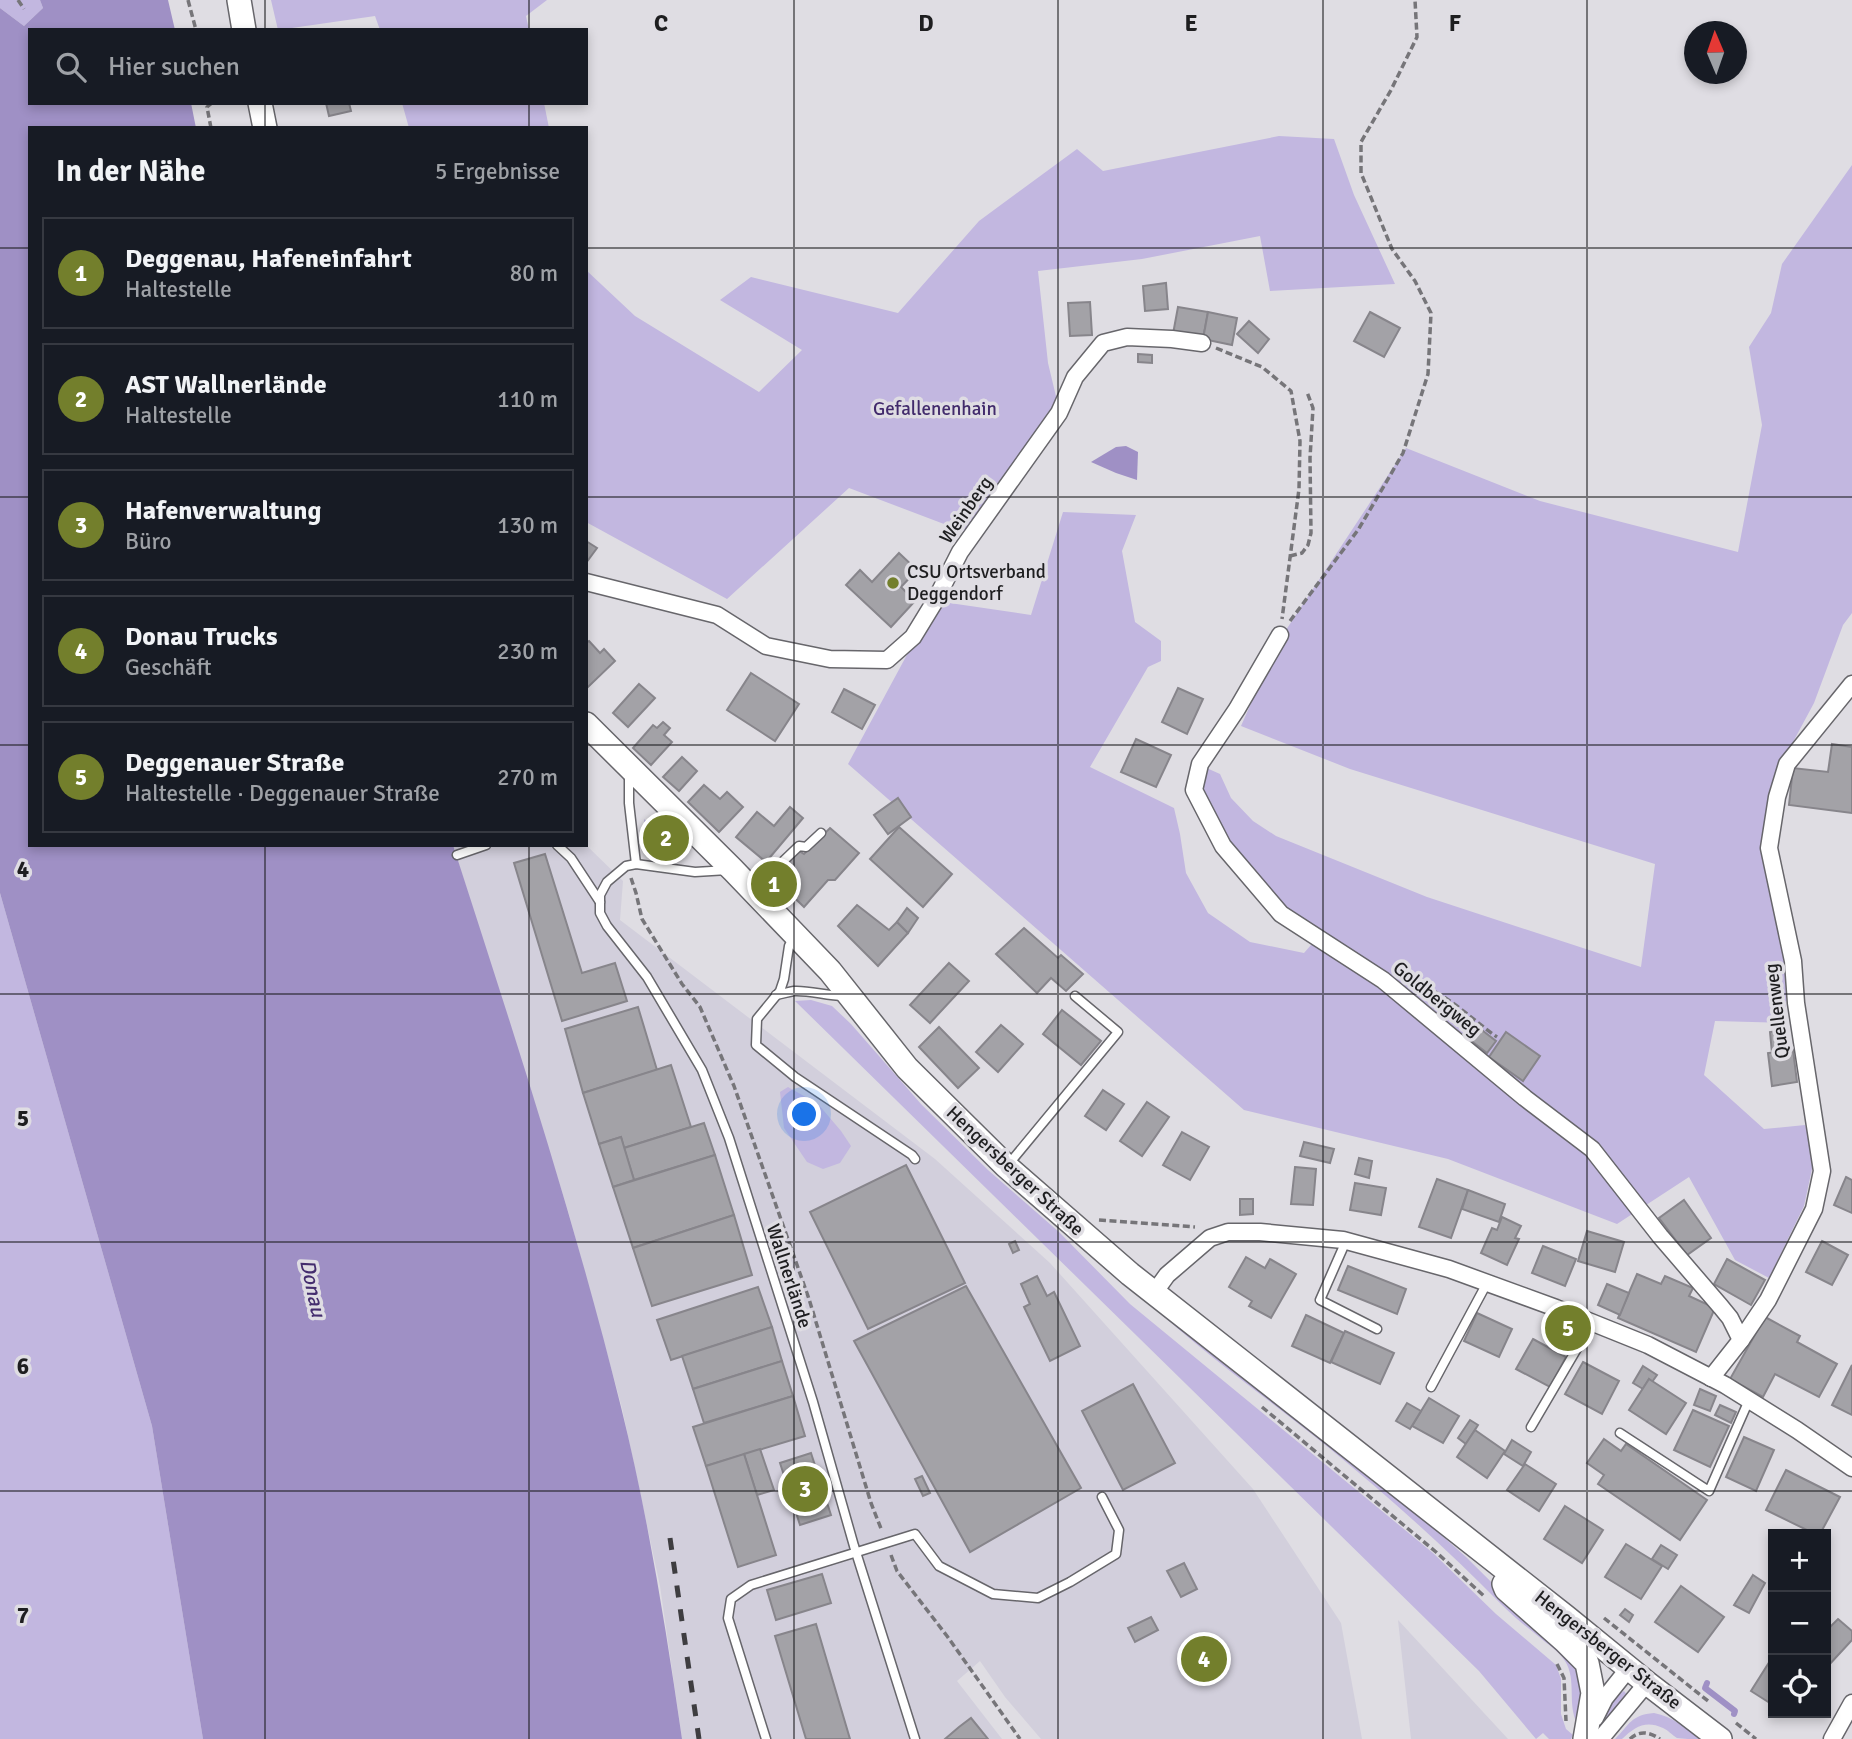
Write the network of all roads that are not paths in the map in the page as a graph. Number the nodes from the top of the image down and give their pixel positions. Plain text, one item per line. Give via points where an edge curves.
1 (239, 0) edge
2 (244, 28) edge
3 (260, 105) edge
4 (265, 126) edge
5 (1202, 343) road end
6 (588, 583) edge
7 (1280, 635) road end
8 (1852, 684) edge
9 (588, 726) edge
10 (629, 768) junction
11 (821, 833) dead end
12 (479, 847) edge
13 (559, 847) edge
14 (457, 855) dead end
15 (636, 864) junction
16 (733, 870) junction
17 (752, 890) junction
18 (600, 902) junction
19 (795, 935) junction
20 (776, 996) junction
21 (849, 996) junction
22 (1075, 996) dead end
23 (915, 1159) dead end
24 (1006, 1166) junction
25 (1346, 1241) junction
26 (1487, 1283) junction
27 (1154, 1293) junction
28 (1592, 1323) junction
29 (1377, 1329) dead end
30 (1741, 1340) junction
31 (1711, 1378) junction
32 (1431, 1387) dead end
33 (1749, 1400) junction
34 (1531, 1427) dead end
35 (1620, 1433) dead end
36 (1852, 1468) edge
37 (1102, 1497) dead end
38 (858, 1553) junction
39 (1496, 1562) junction
40 (1629, 1668) junction
41 (1647, 1683) junction
42 (1852, 1703) edge
43 (1582, 1736) edge
44 (766, 1739) edge
45 (915, 1739) edge
46 (1720, 1739) edge
47 (1832, 1739) edge

1 - 2 main road
3 - 4 main road
5 - 6 street, Weinberg via 1127,337 1103,344 1075,377 1059,413 960,552 912,637 887,660 830,659 765,646 717,615
7 - 30 street, Goldbergweg via 1200,764 1194,790 1223,846 1281,914 1383,981 1592,1149 1730,1318
8 - 30 street, Quellenweg via 1787,764 1777,797 1769,848 1793,961 1822,1171 1814,1209 1768,1300
9 - 10 main road, Hengersberger Straße
10 - 15 lane
10 - 16 main road, Hengersberger Straße
11 - 17 lane via 806,847 799,846
12 - 14 lane
13 - 18 lane, Wallnerlände
15 - 16 lane via 695,872
15 - 18 lane via 626,866 607,882
16 - 17 main road, Hengersberger Straße
17 - 19 main road, Hengersberger Straße
18 - 38 lane, Wallnerlände via 607,926 646,977 702,1070 729,1138
19 - 20 lane
19 - 21 main road, Hengersberger Straße
20 - 21 lane via 805,991
20 - 23 lane via 757,1019 756,1045 794,1077
21 - 24 main road, Hengersberger Straße via 907,1068
22 - 24 lane via 1118,1032
24 - 27 main road, Hengersberger Straße
25 - 26 street
25 - 27 street via 1228,1232 1210,1238 1167,1275
25 - 29 lane via 1320,1300
26 - 28 street
26 - 32 lane
27 - 39 main road, Hengersberger Straße
28 - 31 street via 1648,1345
28 - 34 lane
30 - 31 street
31 - 33 street
33 - 35 lane via 1709,1491
33 - 36 street
37 - 38 lane via 1119,1530 1116,1554 1038,1598 993,1594 939,1566 915,1534
38 - 44 lane via 751,1585 731,1599 728,1618
38 - 45 lane, Wallnerlände
39 - 40 main road, Hengersberger Straße
39 - 43 main road, Hengersberger Straße via 1506,1588 1587,1663 1593,1693
40 - 41 main road, Hengersberger Straße
40 - 43 street
41 - 43 street via 1602,1737
41 - 46 main road, Hengersberger Straße
42 - 47 street

